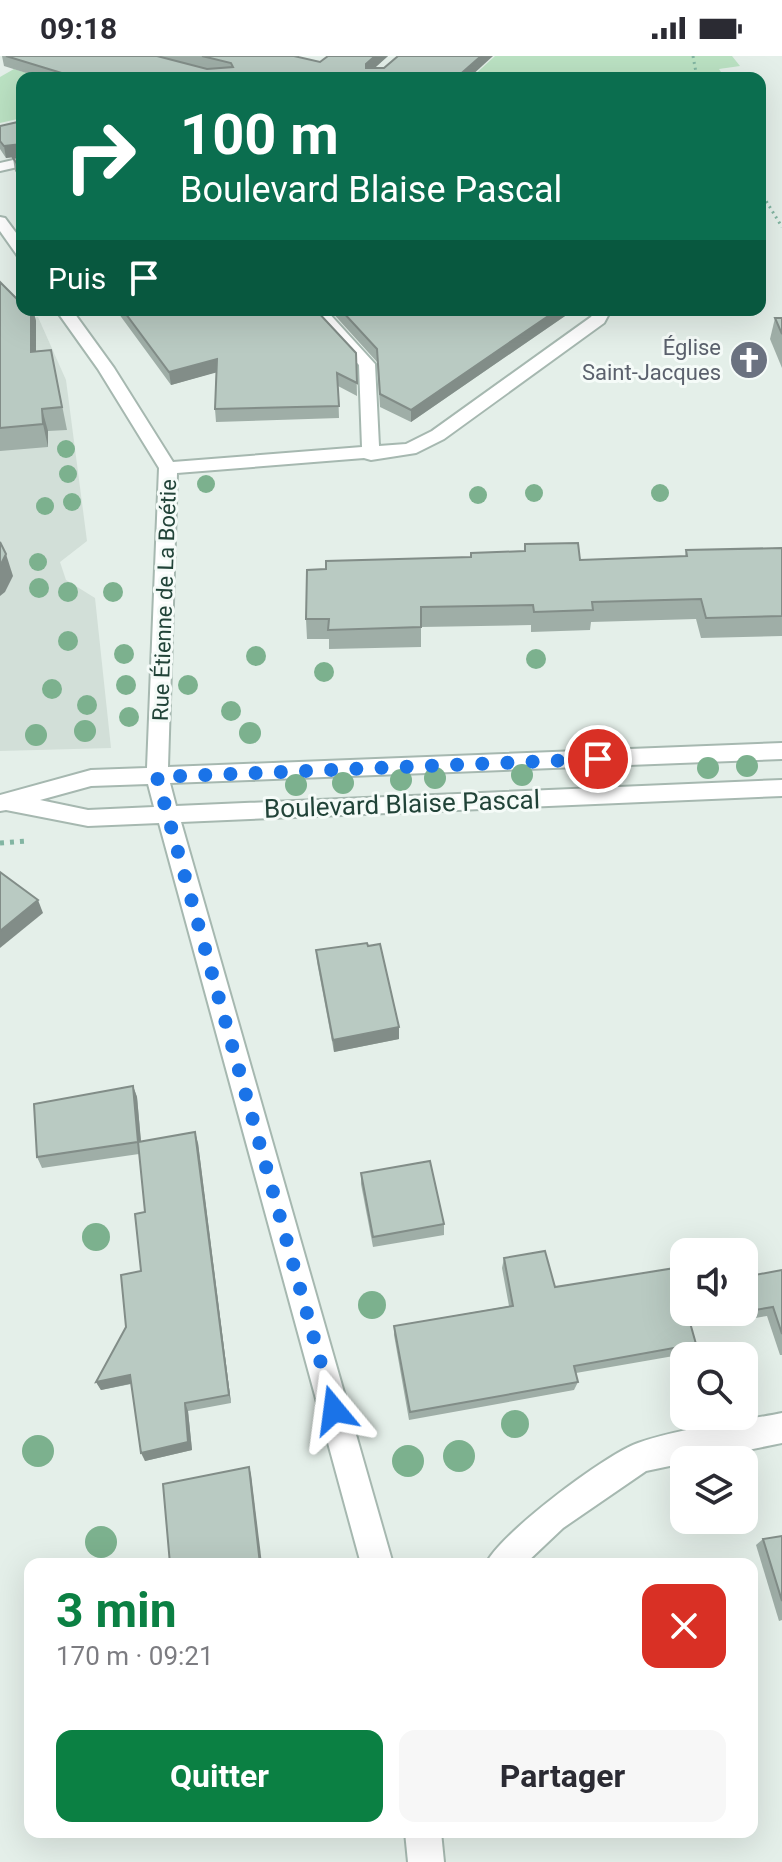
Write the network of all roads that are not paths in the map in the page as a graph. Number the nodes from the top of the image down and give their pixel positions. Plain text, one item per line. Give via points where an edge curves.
1 (0, 221) edge
2 (16, 244) edge
3 (68, 316) edge
4 (323, 316) edge
5 (600, 316) edge
6 (371, 455) junction
7 (168, 468) junction
8 (782, 751) edge
9 (157, 777) junction
10 (782, 788) edge
11 (2, 804) edge
12 (166, 814) junction
13 (782, 1428) edge
14 (375, 1558) edge
15 (508, 1558) edge
16 (424, 1838) edge
17 (426, 1862) edge

1 - 2 street
3 - 7 street, Rue Étienne de La Boétie
4 - 6 street via 367,364
5 - 6 street via 438,435 410,449
6 - 7 street
7 - 9 street, Rue Étienne de La Boétie
8 - 9 street, Boulevard Blaise Pascal
9 - 11 street, Boulevard Blaise Pascal via 91,778
9 - 12 street, Rue Étienne de La Boétie
10 - 12 street, Boulevard Blaise Pascal
11 - 12 street, Boulevard Blaise Pascal via 88,818
12 - 14 street, Rue Étienne de La Boétie
13 - 15 street via 640,1457 552,1517
16 - 17 street

